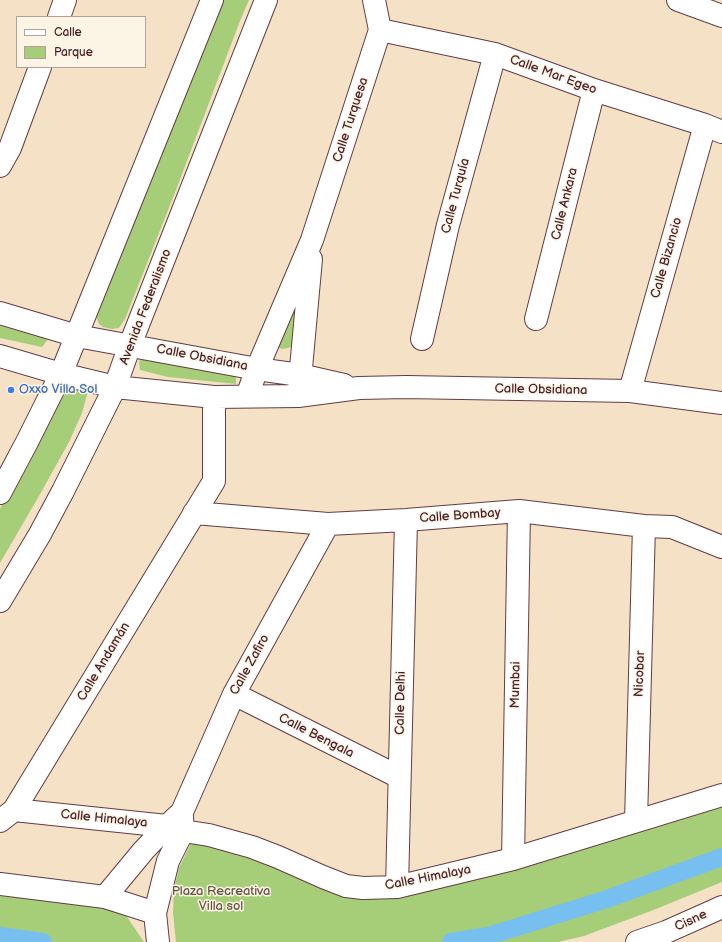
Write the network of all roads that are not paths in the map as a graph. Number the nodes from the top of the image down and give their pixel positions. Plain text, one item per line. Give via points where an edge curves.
1 (65, 0) edge
2 (212, 0) edge
3 (266, 0) edge
4 (374, 0) edge
5 (678, 0) edge
6 (59, 16) edge
7 (722, 16) edge
8 (380, 30) junction
9 (495, 54) junction
10 (40, 68) edge
11 (594, 90) junction
12 (713, 129) edge
13 (0, 166) edge
14 (312, 240) junction
15 (0, 313) edge
16 (536, 319) dead end
17 (77, 336) junction
18 (422, 339) dead end
19 (130, 345) junction
20 (0, 356) edge
21 (257, 369) junction
22 (61, 374) junction
23 (300, 375) junction
24 (115, 387) junction
25 (359, 388) junction
26 (630, 392) junction
27 (247, 396) junction
28 (298, 396) junction
29 (214, 397) junction
30 (722, 404) edge
31 (0, 493) edge
32 (519, 512) junction
33 (194, 513) junction
34 (406, 520) junction
35 (328, 524) junction
36 (644, 526) junction
37 (722, 547) edge
38 (0, 601) edge
39 (234, 694) junction
40 (399, 777) junction
41 (722, 795) edge
42 (7, 815) edge
43 (636, 822) junction
44 (177, 823) junction
45 (513, 859) junction
46 (0, 884) edge
47 (397, 887) junction
48 (105, 897) junction
49 (722, 907) edge
50 (155, 913) junction
51 (668, 937) edge
52 (158, 942) edge
53 (637, 942) edge

1 - 6 street
2 - 17 street
3 - 19 street, Avenida Federalismo
4 - 8 street, Calle Turquesa
5 - 7 street
8 - 9 street, Calle Mar Egeo
8 - 14 street, Calle Turquesa
9 - 11 street, Calle Mar Egeo
9 - 18 street, Calle Turquía via 448,226
10 - 13 street via 10,148
11 - 12 street, Calle Mar Egeo
11 - 16 street, Calle Ankara
12 - 26 street, Calle Bizancio
14 - 21 street, Calle Turquesa
14 - 23 street, Calle Turquesa
15 - 17 street, Calle Obsidiana
17 - 19 street, Calle Obsidiana
17 - 22 street
19 - 21 street, Calle Obsidiana
19 - 24 street, Avenida Federalismo
20 - 22 street, Calle Obsidiana
21 - 23 street, Calle Obsidiana
21 - 27 street, Calle Turquesa
22 - 24 street, Calle Obsidiana
22 - 31 street
23 - 25 street, Calle Obsidiana
23 - 28 street, Calle Turquesa
24 - 29 street, Calle Obsidiana
24 - 38 street, Avenida Federalismo via 40,534
25 - 26 street, Calle Obsidiana
25 - 28 street, Calle Obsidiana
26 - 30 street, Calle Obsidiana
27 - 28 street, Calle Obsidiana
27 - 29 street, Calle Obsidiana
29 - 33 street, Calle Andamán via 214,481
32 - 34 street, Calle Bombay
32 - 36 street, Calle Bombay
32 - 45 street, Mumbai
33 - 35 street, Calle Bombay
33 - 42 street, Calle Andamán
34 - 35 street, Calle Bombay
34 - 40 street, Calle Delhi
35 - 39 street, Calle Zafiro
36 - 37 street, Calle Bombay via 672,527
36 - 43 street, Nicobar
39 - 40 street, Calle Bengala
39 - 44 street, Calle Zafiro
40 - 47 street, Calle Delhi
41 - 43 street, Calle Himalaya
42 - 44 street, Calle Himalaya
43 - 45 street, Calle Himalaya
44 - 47 street, Calle Himalaya via 252,847 346,886
44 - 48 street, Calle Zafiro via 144,850
44 - 50 street, Calle Zafiro
45 - 47 street, Calle Himalaya
46 - 48 street
48 - 50 street
49 - 51 street, Cisne
50 - 52 street, Calle Zafiro
51 - 53 street, Cisne

